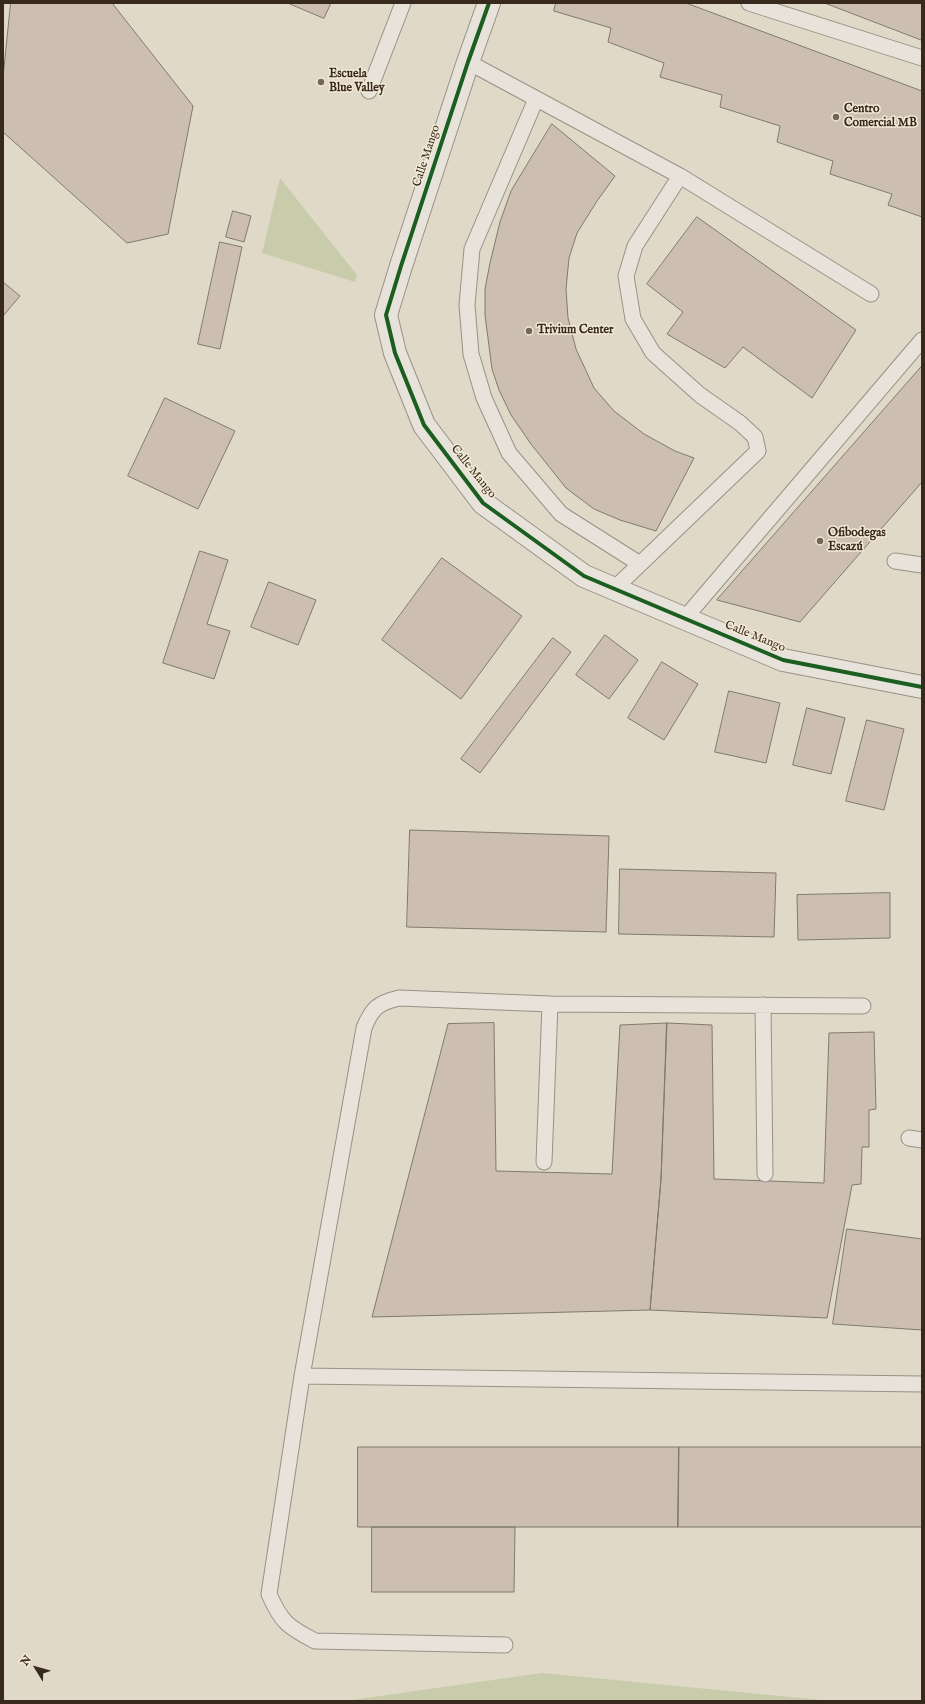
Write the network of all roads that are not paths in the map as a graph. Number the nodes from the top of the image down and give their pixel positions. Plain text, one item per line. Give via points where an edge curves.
1 (403, 3) edge
2 (489, 3) edge
3 (749, 3) edge
4 (922, 58) edge
5 (468, 62) junction
6 (370, 91) dead end
7 (536, 99) junction
8 (680, 176) junction
9 (871, 294) dead end
10 (922, 340) edge
11 (895, 561) dead end
12 (640, 564) junction
13 (922, 565) edge
14 (614, 588) junction
15 (685, 618) junction
16 (922, 687) edge
17 (550, 1004) junction
18 (764, 1005) junction
19 (863, 1006) dead end
20 (544, 1162) dead end
21 (765, 1174) dead end
22 (302, 1376) junction
23 (922, 1384) edge
24 (505, 1645) dead end

1 - 6 lane
2 - 5 street, Calle Mango
3 - 4 lane
5 - 7 lane
5 - 14 street, Calle Mango via 386,315 395,353 424,425 482,503 584,576
7 - 8 lane
7 - 12 lane via 472,249 466,305 471,354 484,398 509,452 561,514
8 - 9 lane
8 - 12 lane via 635,246 626,276 633,319 653,352 700,395 740,423 755,437 758,451
10 - 15 lane
11 - 13 lane
12 - 14 lane
14 - 15 street, Calle Mango
15 - 16 street, Calle Mango via 783,660
17 - 18 lane
17 - 20 lane
17 - 22 lane via 399,998 379,1005 370,1013 364,1028
18 - 19 lane
18 - 21 lane
22 - 23 lane
22 - 24 lane via 269,1594 278,1614 294,1631 315,1641

